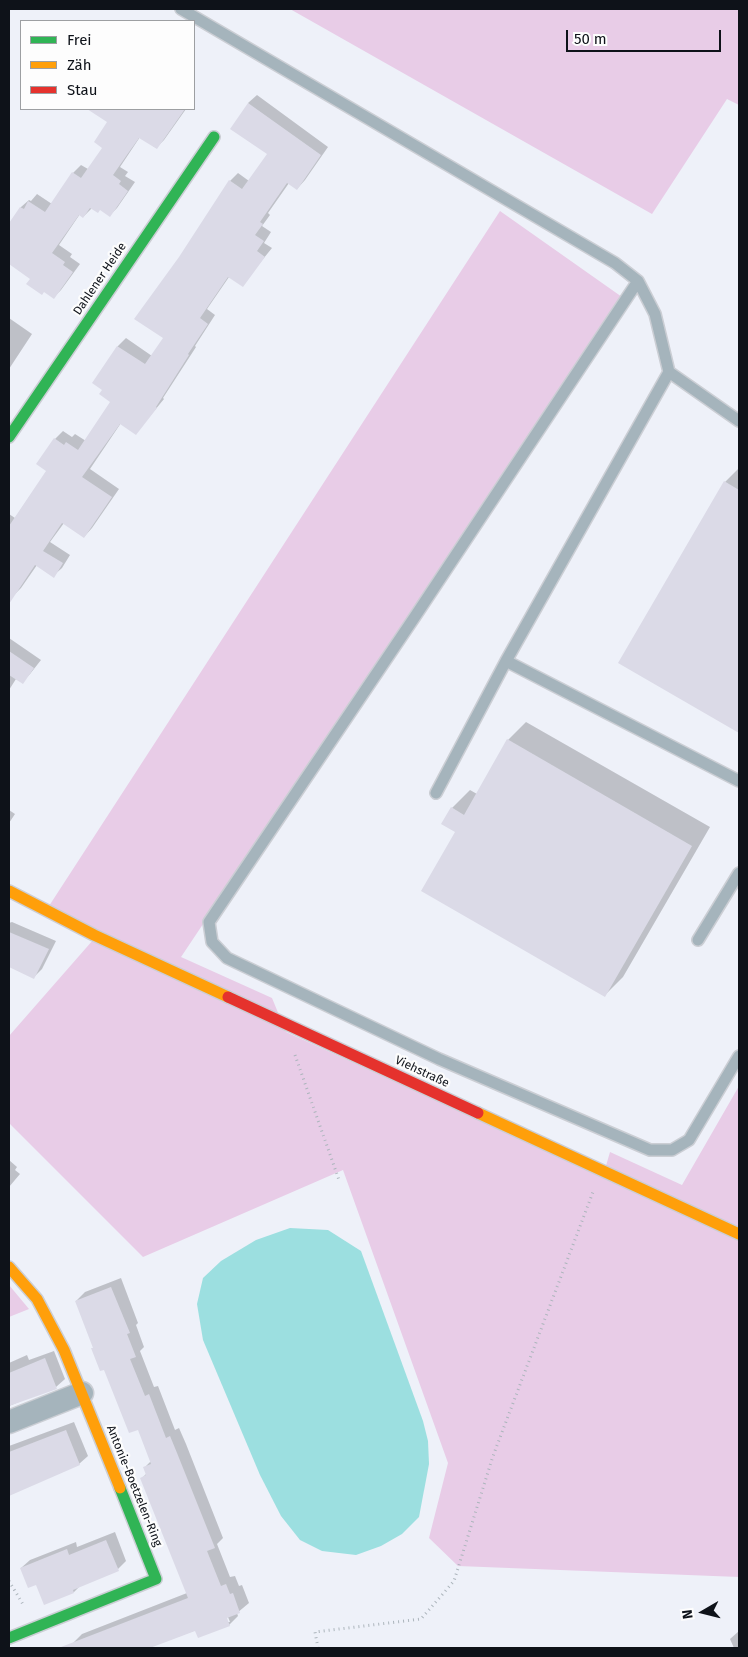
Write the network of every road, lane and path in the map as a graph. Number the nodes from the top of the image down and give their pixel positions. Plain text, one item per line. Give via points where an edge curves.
1 (181, 9) edge
2 (214, 137) dead end
3 (638, 281) junction
4 (669, 372) junction
5 (739, 421) edge
6 (9, 436) edge
7 (506, 662) junction
8 (739, 781) edge
9 (436, 793) dead end
10 (739, 873) edge
11 (9, 891) edge
12 (698, 940) dead end
13 (293, 1050) dead end
14 (739, 1056) edge
15 (601, 1170) junction
16 (338, 1180) dead end
17 (739, 1234) edge
18 (9, 1267) edge
19 (82, 1393) junction
20 (9, 1422) edge
21 (9, 1581) edge
22 (27, 1612) dead end
23 (9, 1638) edge
24 (318, 1648) edge

1 - 3 lane via 616,263
2 - 6 street, Dahlener Heide
3 - 4 lane via 655,314
3 - 14 lane via 209,922 212,942 227,958 439,1059 650,1150 672,1150 689,1140
4 - 5 lane
4 - 7 lane
7 - 8 lane
7 - 9 lane
10 - 12 lane
11 - 15 street, Viehstraße via 94,935
13 - 16 path
15 - 17 street, Viehstraße
15 - 24 path via 493,1456 454,1581 421,1619 315,1632
18 - 19 street, Antonie-Boetzelen-Ring via 37,1298
19 - 20 street
19 - 23 street, Antonie-Boetzelen-Ring via 156,1579
21 - 22 path

